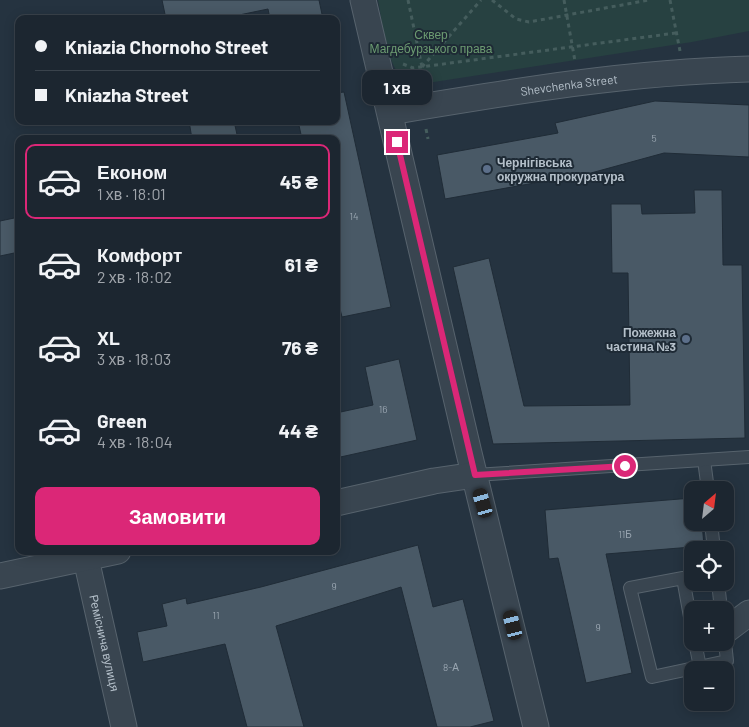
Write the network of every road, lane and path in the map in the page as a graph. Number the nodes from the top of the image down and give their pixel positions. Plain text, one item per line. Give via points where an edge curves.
1 (363, 0) edge
2 (408, 0) edge
3 (480, 0) edge
4 (492, 0) edge
5 (564, 0) edge
6 (649, 0) edge
7 (670, 0) edge
8 (566, 15) junction
9 (572, 47) junction
10 (422, 67) junction
11 (749, 69) edge
12 (390, 112) junction
13 (749, 457) edge
14 (704, 460) junction
15 (475, 475) junction
16 (707, 481) edge
17 (340, 502) edge
18 (100, 555) edge
19 (86, 558) junction
20 (0, 576) edge
21 (687, 601) edge
22 (749, 614) edge
23 (734, 625) edge
24 (684, 670) edge
25 (124, 727) edge
26 (536, 727) edge

1 - 12 street
2 - 10 path
3 - 10 path
4 - 8 path via 516,19 529,22
5 - 8 path
6 - 8 path
7 - 9 path via 676,33
8 - 9 path
9 - 10 path
11 - 12 street, Shevchenka Street via 684,71 578,82
12 - 15 street
13 - 14 lane
14 - 15 lane
14 - 16 lane
15 - 17 street
15 - 26 street
18 - 19 street
19 - 20 street
19 - 25 street, Реміснича вулиця
21 - 24 lane via 683,578 630,588 652,677
22 - 23 street

